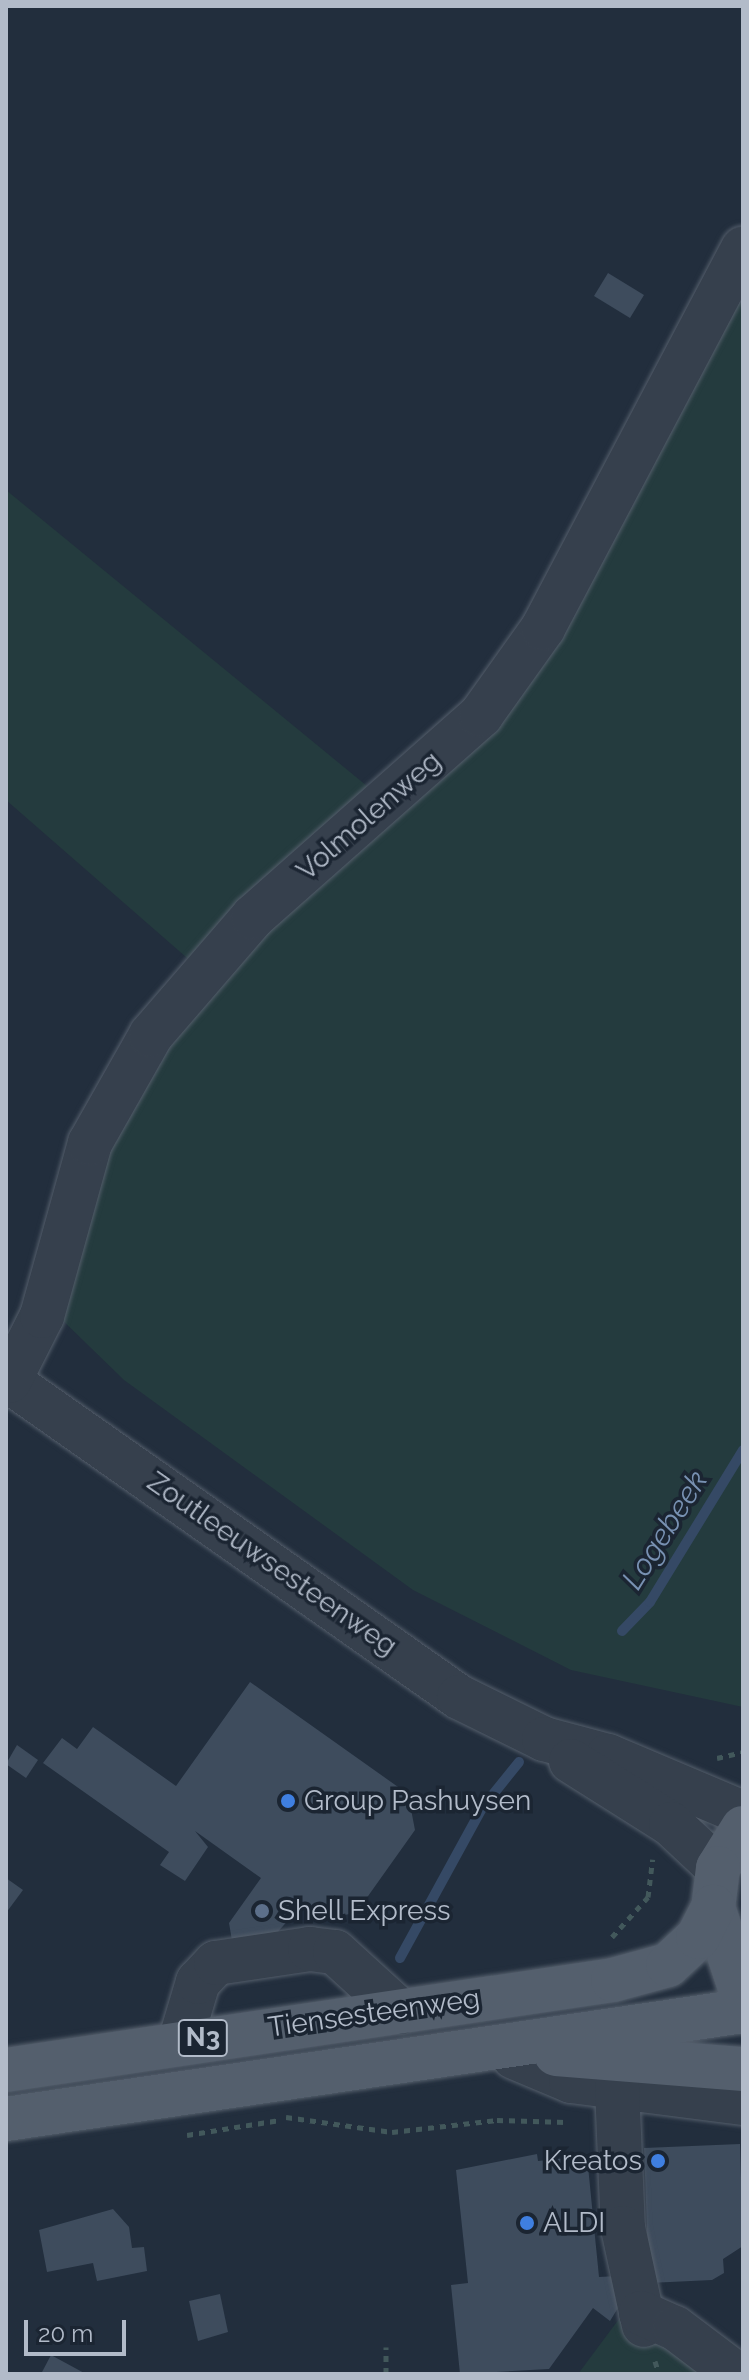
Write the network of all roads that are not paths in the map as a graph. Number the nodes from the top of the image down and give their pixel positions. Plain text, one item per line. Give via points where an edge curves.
1 (743, 249) edge
2 (7, 1380) edge
3 (544, 1739) junction
4 (743, 1813) edge
5 (743, 1828) edge
6 (716, 1888) junction
7 (743, 1997) edge
8 (743, 2011) edge
9 (401, 2012) junction
10 (180, 2042) junction
11 (454, 2052) junction
12 (514, 2057) junction
13 (743, 2069) edge
14 (6, 2070) edge
15 (617, 2087) junction
16 (743, 2103) edge
17 (6, 2119) edge
18 (736, 2374) edge

1 - 2 street, Volmolenweg via 543,628 481,715 253,917 151,1035 90,1143 42,1316
2 - 3 street, Zoutleeuwsesteenweg via 459,1697
3 - 4 street, Zoutleeuwsesteenweg via 608,1756
3 - 6 street, Zoutleeuwsesteenweg via 594,1780 671,1824
5 - 6 main road, N3
6 - 7 main road
6 - 9 main road, Tiensesteenweg / N3 via 698,1937 668,1965
8 - 11 main road, Tiensesteenweg / N3
9 - 10 main road, Tiensesteenweg / N3
9 - 10 street via 335,1952 310,1949 216,1963 198,1982
10 - 14 main road, Tiensesteenweg / N3
11 - 12 main road
11 - 17 main road, Tiensesteenweg / N3
12 - 13 main road via 622,2056
12 - 15 street via 533,2070
15 - 16 street
15 - 18 street via 623,2228 643,2319 675,2328

